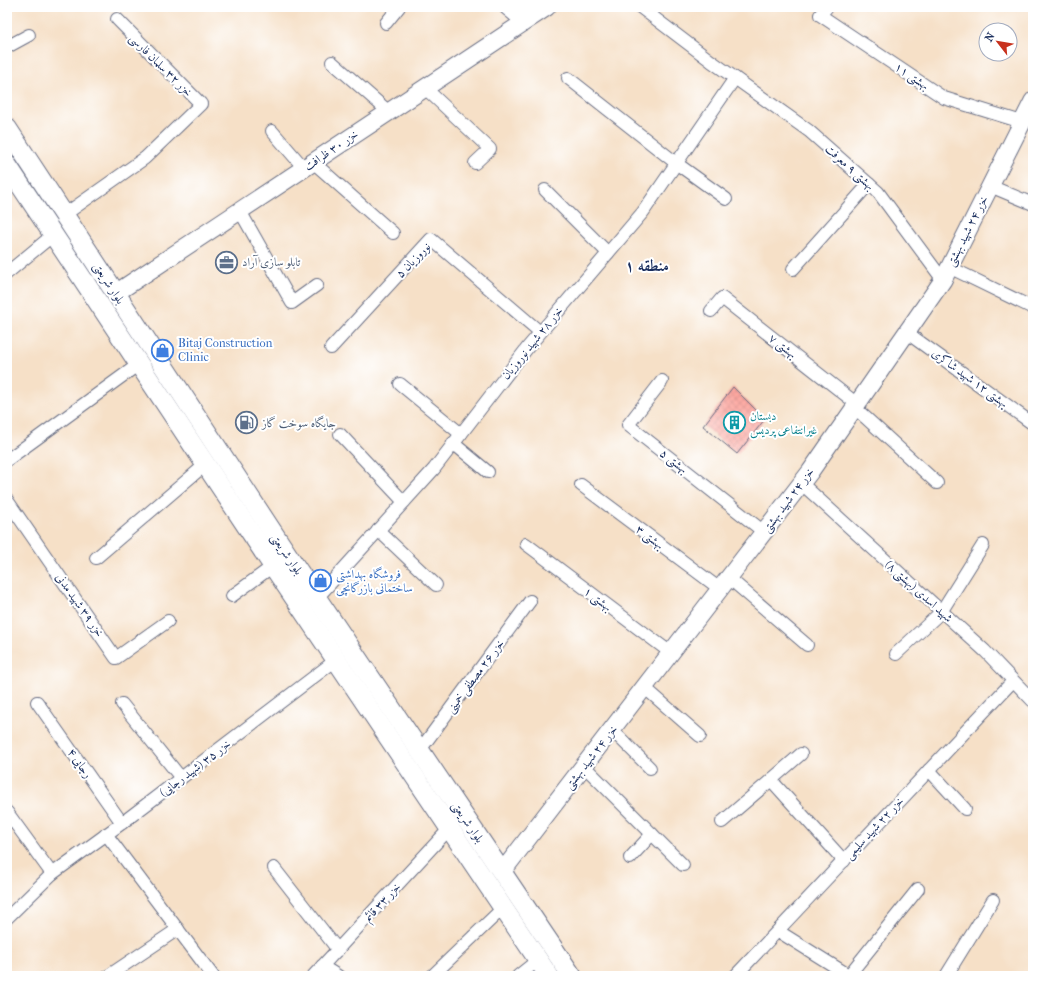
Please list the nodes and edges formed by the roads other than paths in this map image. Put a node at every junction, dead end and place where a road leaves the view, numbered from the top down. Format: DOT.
graph roads {
  1 [pos="399,7"];
  2 [pos="508,7"];
  3 [pos="547,7"];
  4 [pos="640,7"];
  5 [pos="827,7"];
  6 [pos="117,19"];
  7 [pos="525,21"];
  8 [pos="386,23"];
  9 [pos="29,34"];
  10 [pos="7,47"];
  11 [pos="332,62"];
  12 [pos="568,78"];
  13 [pos="735,78"];
  14 [pos="424,88"];
  15 [pos="1033,101"];
  16 [pos="389,112"];
  17 [pos="1022,122"];
  18 [pos="7,128"];
  19 [pos="272,131"];
  20 [pos="475,163"];
  21 [pos="676,163"];
  22 [pos="31,164"];
  23 [pos="308,165"];
  24 [pos="10,170"];
  25 [pos="869,184"];
  26 [pos="990,186"];
  27 [pos="545,190"];
  28 [pos="726,199"];
  29 [pos="1033,204"];
  30 [pos="240,211"];
  31 [pos="64,215"];
  32 [pos="393,234"];
  33 [pos="53,235"];
  34 [pos="608,253"];
  35 [pos="793,269"];
  36 [pos="7,273"];
  37 [pos="946,273"];
  38 [pos="317,285"];
  39 [pos="116,293"];
  40 [pos="1033,308"];
  41 [pos="711,311"];
  42 [pos="540,332"];
  43 [pos="906,332"];
  44 [pos="331,348"];
  45 [pos="139,364"];
  46 [pos="662,381"];
  47 [pos="400,384"];
  48 [pos="856,406"];
  49 [pos="1033,424"];
  50 [pos="340,434"];
  51 [pos="457,438"];
  52 [pos="7,460"];
  53 [pos="206,464"];
  54 [pos="488,472"];
  55 [pos="801,483"];
  56 [pos="937,483"];
  57 [pos="580,484"];
  58 [pos="7,500"];
  59 [pos="404,502"];
  60 [pos="378,530"];
  61 [pos="764,532"];
  62 [pos="526,544"];
  63 [pos="983,545"];
  64 [pos="96,558"];
  65 [pos="273,566"];
  66 [pos="724,583"];
  67 [pos="436,585"];
  68 [pos="232,596"];
  69 [pos="317,598"];
  70 [pos="530,602"];
  71 [pos="941,612"];
  72 [pos="168,621"];
  73 [pos="807,645"];
  74 [pos="670,653"];
  75 [pos="896,654"];
  76 [pos="336,660"];
  77 [pos="1013,681"];
  78 [pos="644,688"];
  79 [pos="1033,701"];
  80 [pos="37,702"];
  81 [pos="122,704"];
  82 [pos="612,730"];
  83 [pos="700,736"];
  84 [pos="420,750"];
  85 [pos="801,754"];
  86 [pos="584,766"];
  87 [pos="650,768"];
  88 [pos="929,770"];
  89 [pos="181,778"];
  90 [pos="771,780"];
  91 [pos="965,809"];
  92 [pos="7,812"];
  93 [pos="722,822"];
  94 [pos="122,823"];
  95 [pos="450,828"];
  96 [pos="106,834"];
  97 [pos="652,834"];
  98 [pos="630,858"];
  99 [pos="844,861"];
  100 [pos="683,865"];
  101 [pos="274,868"];
  102 [pos="502,872"];
  103 [pos="52,874"];
  104 [pos="918,888"];
  105 [pos="993,900"];
  106 [pos="503,908"];
  107 [pos="7,918"];
  108 [pos="178,929"];
  109 [pos="778,931"];
  110 [pos="338,950"];
  111 [pos="538,960"];
  112 [pos="322,966"];
  113 [pos="108,976"];
  114 [pos="213,976"];
  115 [pos="314,976"];
  116 [pos="338,976"];
  117 [pos="432,976"];
  118 [pos="518,976"];
  119 [pos="549,976"];
  120 [pos="572,976"];
  121 [pos="735,976"];
  122 [pos="849,976"];
  123 [pos="946,976"];
  1 -- 8 [label="street"];
  2 -- 7 [label="street"];
  3 -- 7 [label="street, خزر ۳۰ ظرافت"];
  4 -- 13 [label="street, بهشتی ۹ معرفت"];
  5 -- 17 [label="street, بهشتی ۱۱"];
  6 -- 31 [label="street, خزر ۳۲ سلمان فارسی"];
  7 -- 14 [label="street, خزر ۳۰ ظرافت"];
  9 -- 10 [label="street"];
  11 -- 16 [label="street"];
  12 -- 21 [label="street"];
  13 -- 21 [label="street, خزر ۲۸ شهید نوروزیان"];
  13 -- 25 [label="street, بهشتی ۹ معرفت"];
  14 -- 16 [label="street, خزر ۳۰ ظرافت"];
  14 -- 20 [label="street"];
  15 -- 17 [label="street, خزر ۲۴ شهید بهشتی"];
  16 -- 23 [label="street, خزر ۳۰ ظرافت"];
  17 -- 26 [label="street, خزر ۲۴ شهید بهشتی"];
  18 -- 22 [label="main road, بلوار شریعتی"];
  19 -- 23 [label="street"];
  21 -- 28 [label="street"];
  21 -- 34 [label="street, خزر ۲۸ شهید نوروزیان"];
  22 -- 24 [label="main road"];
  22 -- 31 [label="main road, بلوار شریعتی"];
  23 -- 30 [label="street, خزر ۳۰ ظرافت"];
  23 -- 32 [label="street"];
  24 -- 33 [label="main road, بلوار شریعتی"];
  25 -- 35 [label="street"];
  25 -- 37 [label="street, بهشتی ۹ معرفت"];
  26 -- 29 [label="street"];
  26 -- 37 [label="street, خزر ۲۴ شهید بهشتی"];
  27 -- 34 [label="street"];
  30 -- 38 [label="street"];
  30 -- 39 [label="street, خزر ۳۰ ظرافت"];
  31 -- 39 [label="main road, بلوار شریعتی"];
  33 -- 36 [label="street"];
  33 -- 45 [label="main road, بلوار شریعتی"];
  34 -- 42 [label="street, خزر ۲۸ شهید نوروزیان"];
  37 -- 40 [label="street"];
  37 -- 43 [label="street, خزر ۲۴ شهید بهشتی"];
  39 -- 69 [label="main road, بلوار شریعتی"];
  41 -- 48 [label="street, بهشتی ۷"];
  42 -- 44 [label="street, نوروزیان ۵"];
  42 -- 51 [label="street, خزر ۲۸ شهید نوروزیان"];
  43 -- 48 [label="street, خزر ۲۴ شهید بهشتی"];
  43 -- 49 [label="street, بهشتی ۱۲ شهید شاکری"];
  45 -- 52 [label="street"];
  45 -- 53 [label="main road, بلوار شریعتی"];
  46 -- 61 [label="street, بهشتی ۵"];
  47 -- 51 [label="street"];
  48 -- 55 [label="street, خزر ۲۴ شهید بهشتی"];
  48 -- 56 [label="street"];
  50 -- 59 [label="street"];
  51 -- 54 [label="street"];
  51 -- 59 [label="street, خزر ۲۸ شهید نوروزیان"];
  53 -- 64 [label="street"];
  53 -- 65 [label="main road, بلوار شریعتی"];
  55 -- 61 [label="street, خزر ۲۴ شهید بهشتی"];
  55 -- 71 [label="street, شهید اسدی (بهشتی ۸)"];
  57 -- 66 [label="street, بهشتی ۳"];
  58 -- 72 [label="street, خزر ۳۹ شهید مدنی"];
  59 -- 60 [label="street, خزر ۲۸ شهید نوروزیان"];
  60 -- 67 [label="street"];
  60 -- 69 [label="street, خزر ۲۸ شهید نوروزیان"];
  61 -- 66 [label="street, خزر ۲۴ شهید بهشتی"];
  62 -- 74 [label="street, بهشتی ۱"];
  63 -- 71 [label="street"];
  65 -- 68 [label="street"];
  65 -- 76 [label="main road, بلوار شریعتی"];
  66 -- 73 [label="street, بهشتی ۳"];
  66 -- 74 [label="street, خزر ۲۴ شهید بهشتی"];
  69 -- 84 [label="main road, بلوار شریعتی"];
  70 -- 84 [label="street, خزر ۲۶ مصطفی خمینی"];
  71 -- 75 [label="street"];
  71 -- 77 [label="street, شهید اسدی (بهشتی ۸)"];
  74 -- 78 [label="street, خزر ۲۴ شهید بهشتی"];
  76 -- 89 [label="street, خزر ۳۵ (شهید رجایی)"];
  76 -- 95 [label="main road, بلوار شریعتی"];
  77 -- 79 [label="street, شهید اسدی (بهشتی ۸)"];
  77 -- 88 [label="street, خزر ۲۲ شهید سلیمی"];
  78 -- 82 [label="street, خزر ۲۴ شهید بهشتی"];
  78 -- 83 [label="street"];
  80 -- 94 [label="street, رجایی ۴"];
  81 -- 89 [label="street"];
  82 -- 86 [label="street, خزر ۲۴ شهید بهشتی"];
  82 -- 87 [label="street"];
  84 -- 102 [label="main road, بلوار شریعتی"];
  85 -- 90 [label="street"];
  86 -- 97 [label="street"];
  86 -- 102 [label="street, خزر ۲۴ شهید بهشتی"];
  88 -- 91 [label="street"];
  88 -- 99 [label="street, خزر ۲۲ شهید سلیمی"];
  89 -- 94 [label="street, خزر ۳۵ (شهید رجایی)"];
  90 -- 93 [label="street"];
  90 -- 99 [label="street"];
  92 -- 103 [label="street"];
  94 -- 96 [label="street, خزر ۳۵ (شهید رجایی)"];
  95 -- 106 [label="main road, بلوار شریعتی"];
  95 -- 110 [label="street, خزر ۳۳ قائم"];
  96 -- 103 [label="street, خزر ۳۵ (شهید رجایی)"];
  96 -- 108 [label="street"];
  97 -- 98 [label="street"];
  97 -- 100 [label="street"];
  99 -- 109 [label="street, خزر ۲۲ شهید سلیمی"];
  101 -- 110 [label="street"];
  102 -- 120 [label="main road, بلوار شریعتی"];
  103 -- 107 [label="street, خزر ۳۵ (شهید رجایی)"];
  104 -- 122 [label="street"];
  105 -- 123 [label="street"];
  106 -- 111 [label="main road, بلوار شریعتی"];
  106 -- 117 [label="street"];
  108 -- 113 [label="street"];
  108 -- 114 [label="street"];
  109 -- 121 [label="street, خزر ۲۲ شهید سلیمی"];
  109 -- 122 [label="street"];
  110 -- 112 [label="street, خزر ۳۳ قائم"];
  111 -- 118 [label="street"];
  111 -- 119 [label="main road, بلوار شریعتی"];
  112 -- 115 [label="street, خزر ۳۳ قائم"];
  112 -- 116 [label="street"];
}
